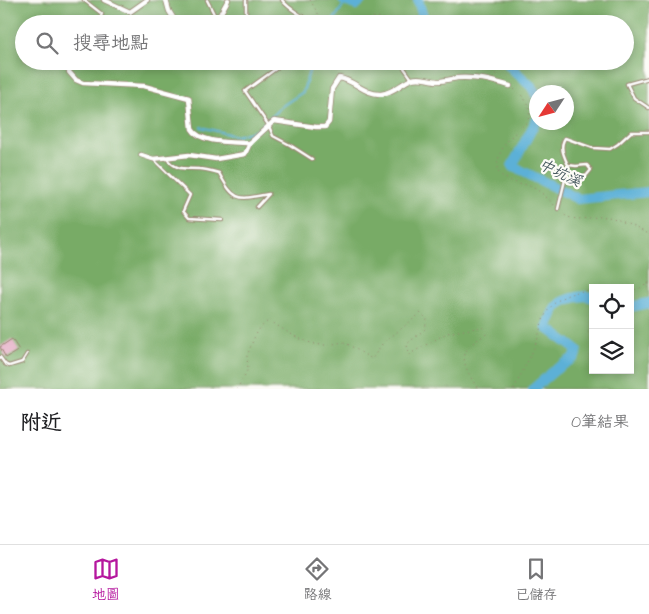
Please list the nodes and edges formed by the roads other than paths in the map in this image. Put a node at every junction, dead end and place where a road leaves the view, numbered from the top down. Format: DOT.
graph roads {
  1 [pos="84,0"];
  2 [pos="104,0"];
  3 [pos="147,0"];
  4 [pos="166,0"];
  5 [pos="207,0"];
  6 [pos="228,0"];
  7 [pos="246,0"];
  8 [pos="282,0"];
  9 [pos="102,15"];
  10 [pos="171,15"];
  11 [pos="212,15"];
  12 [pos="219,15"];
  13 [pos="246,15"];
  14 [pos="301,15"];
  15 [pos="274,70"];
  16 [pos="406,70"];
  17 [pos="69,72"];
  18 [pos="649,78"];
  19 [pos="412,79"];
  20 [pos="510,86"];
  21 [pos="649,108"];
  22 [pos="268,125"];
  23 [pos="649,132"];
  24 [pos="250,143"];
  25 [pos="141,155"];
  26 [pos="166,158"];
  27 [pos="153,159"];
  28 [pos="312,160"];
  29 [pos="257,207"];
  30 [pos="558,209"];
  31 [pos="222,220"];
  32 [pos="27,354"];
  33 [pos="0,357"];
  1 -- 9 [label="lane"];
  2 -- 3 [label="street"];
  4 -- 10 [label="street"];
  5 -- 11 [label="lane"];
  6 -- 12 [label="street"];
  7 -- 13 [label="lane"];
  8 -- 14 [label="lane"];
  15 -- 22 [label="lane"];
  16 -- 19 [label="lane"];
  17 -- 24 [label="street"];
  18 -- 21 [label="lane"];
  19 -- 20 [label="street"];
  19 -- 22 [label="street"];
  22 -- 24 [label="street"];
  22 -- 28 [label="lane"];
  23 -- 30 [label="lane"];
  24 -- 26 [label="street"];
  25 -- 27 [label="street"];
  26 -- 27 [label="street"];
  26 -- 29 [label="lane"];
  27 -- 31 [label="lane"];
  32 -- 33 [label="lane"];
}
